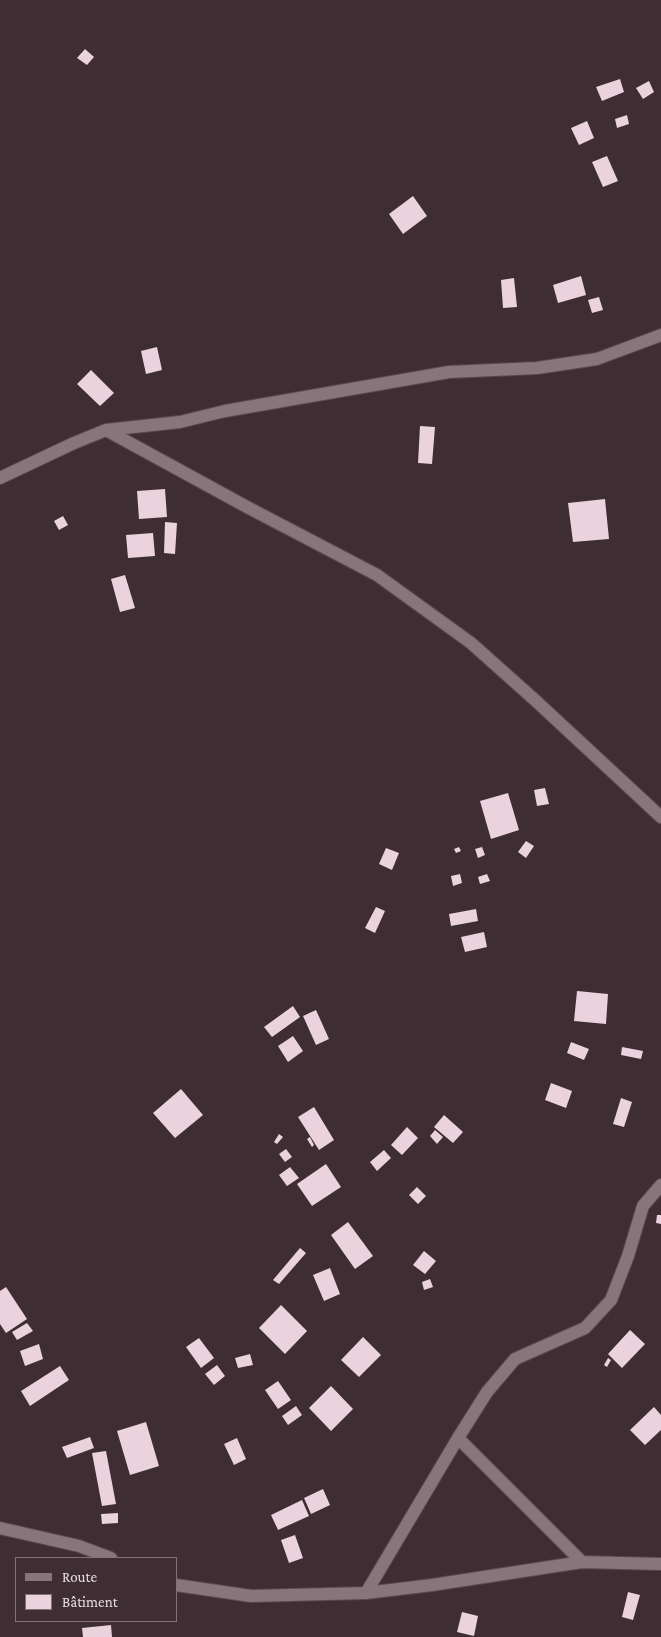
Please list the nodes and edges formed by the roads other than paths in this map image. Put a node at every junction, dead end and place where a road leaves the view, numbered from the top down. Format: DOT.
graph roads {
  1 [pos="661,335"];
  2 [pos="106,430"];
  3 [pos="0,478"];
  4 [pos="661,817"];
  5 [pos="661,1185"];
  6 [pos="458,1438"];
  7 [pos="0,1528"];
  8 [pos="108,1557"];
  9 [pos="582,1562"];
  10 [pos="661,1564"];
  11 [pos="178,1584"];
  12 [pos="366,1593"];
  1 -- 2 [label="street"];
  2 -- 3 [label="street"];
  2 -- 4 [label="street"];
  5 -- 6 [label="street"];
  6 -- 9 [label="street"];
  6 -- 12 [label="street"];
  7 -- 8 [label="street"];
  9 -- 10 [label="street"];
  9 -- 12 [label="street"];
  11 -- 12 [label="street"];
}
